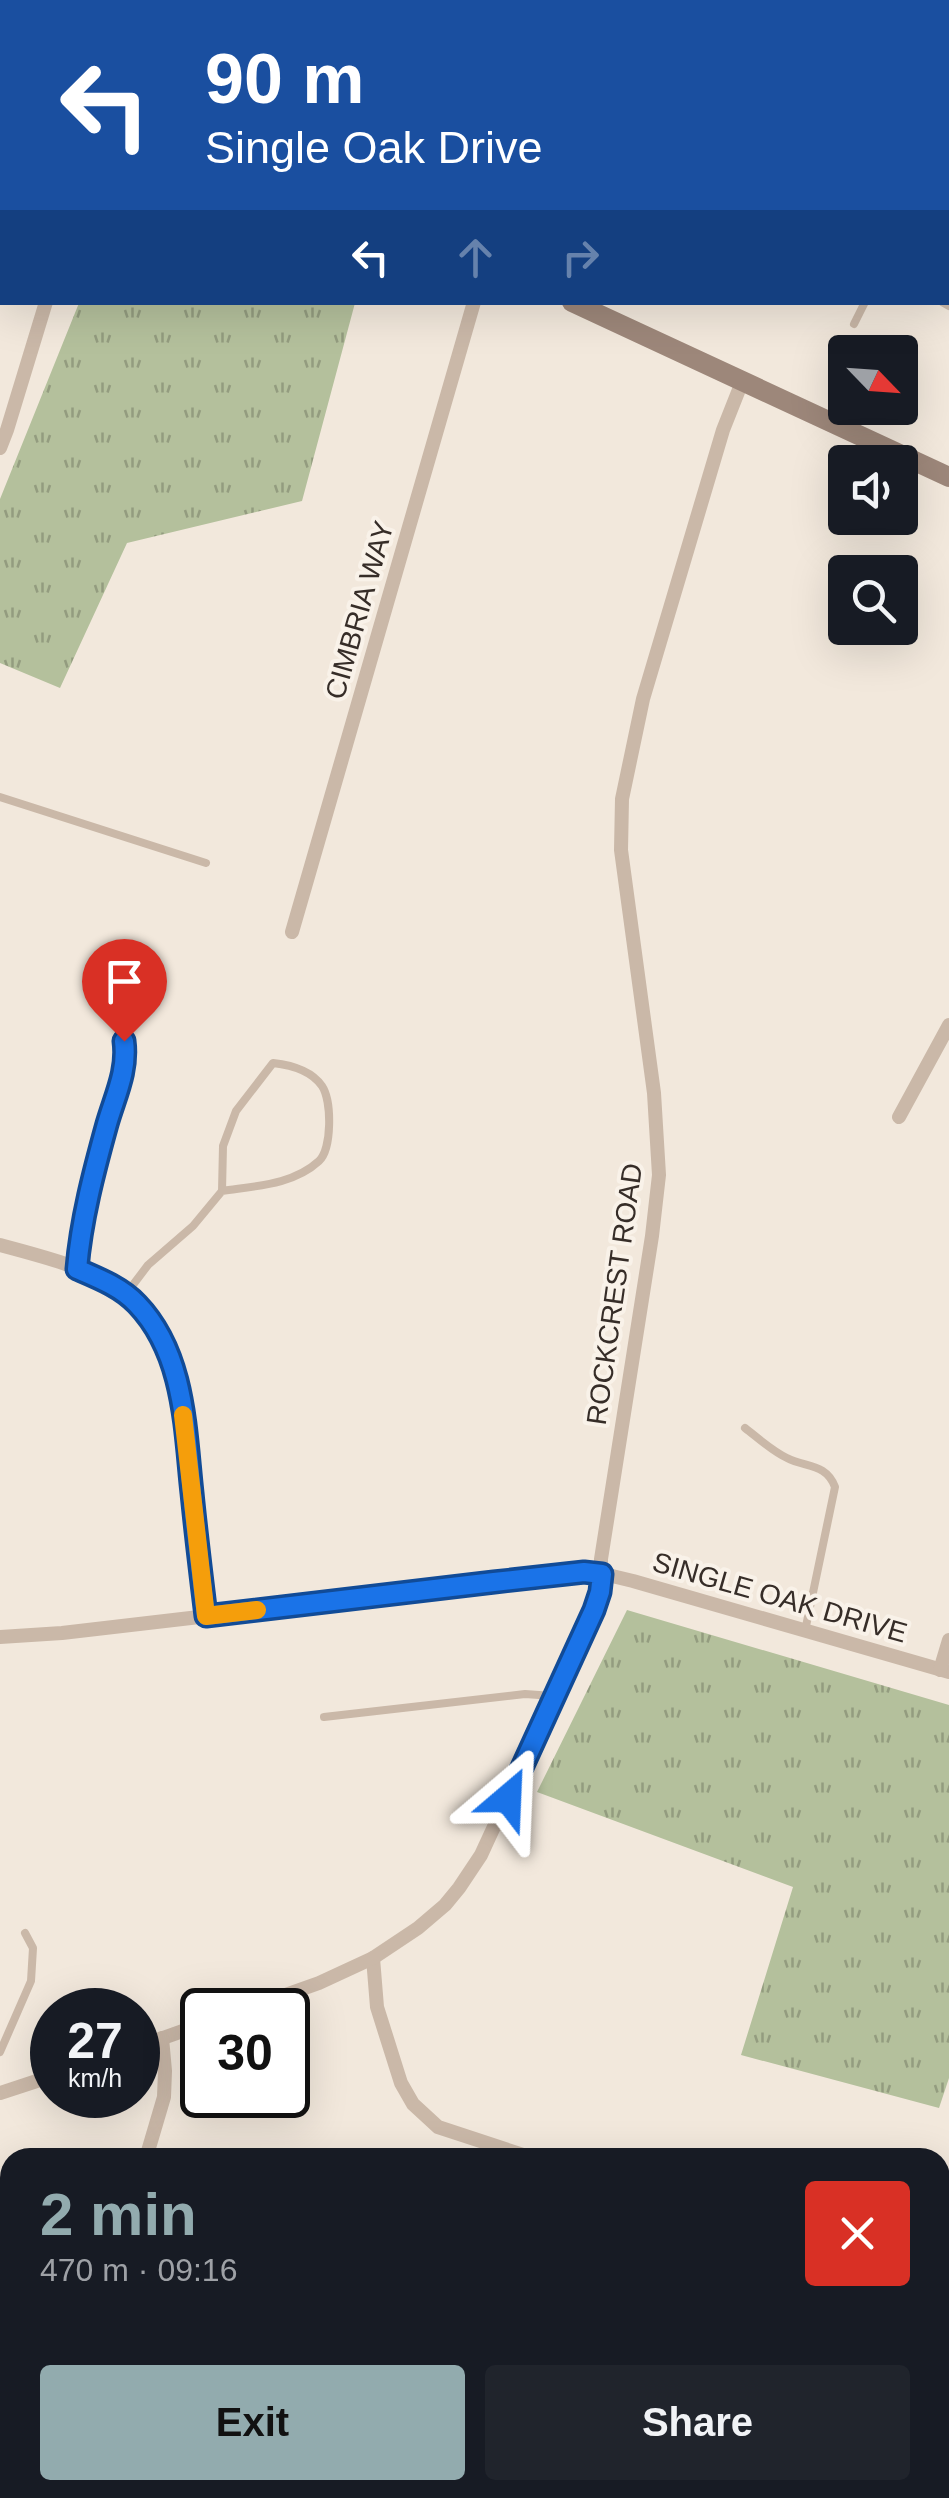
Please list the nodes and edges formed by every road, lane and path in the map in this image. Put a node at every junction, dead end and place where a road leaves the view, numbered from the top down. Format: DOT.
graph roads {
  1 [pos="45,305"];
  2 [pos="473,305"];
  3 [pos="578,305"];
  4 [pos="864,305"];
  5 [pos="854,324"];
  6 [pos="742,382"];
  7 [pos="4,429"];
  8 [pos="0,448"];
  9 [pos="949,477"];
  10 [pos="0,797"];
  11 [pos="206,863"];
  12 [pos="292,932"];
  13 [pos="949,1025"];
  14 [pos="124,1041"];
  15 [pos="899,1117"];
  16 [pos="222,1191"];
  17 [pos="0,1245"];
  18 [pos="77,1269"];
  19 [pos="126,1294"];
  20 [pos="744,1428"];
  21 [pos="602,1574"];
  22 [pos="206,1616"];
  23 [pos="805,1631"];
  24 [pos="0,1638"];
  25 [pos="949,1640"];
  26 [pos="944,1671"];
  27 [pos="556,1696"];
  28 [pos="324,1717"];
  29 [pos="25,1933"];
  30 [pos="373,1958"];
  31 [pos="305,1988"];
  32 [pos="180,2032"];
  33 [pos="162,2038"];
  34 [pos="0,2052"];
  35 [pos="30,2083"];
  36 [pos="0,2093"];
  37 [pos="149,2148"];
  38 [pos="502,2148"];
  1 -- 7 [label="street"];
  2 -- 12 [label="street, CIMBRIA WAY"];
  3 -- 6 [label="main road"];
  4 -- 5 [label="lane"];
  6 -- 9 [label="main road"];
  6 -- 21 [label="street, ROCKCREST ROAD"];
  7 -- 8 [label="street"];
  10 -- 11 [label="lane"];
  13 -- 15 [label="street"];
  14 -- 18 [label="lane"];
  16 -- 16 [label="lane"];
  16 -- 19 [label="lane"];
  17 -- 18 [label="street"];
  18 -- 19 [label="street"];
  19 -- 22 [label="street"];
  20 -- 23 [label="lane"];
  21 -- 22 [label="street, SINGLE OAK DRIVE"];
  21 -- 23 [label="street, SINGLE OAK DRIVE"];
  21 -- 27 [label="street, ROCKCREST ROAD"];
  22 -- 24 [label="street, SINGLE OAK DRIVE"];
  23 -- 26 [label="street, SINGLE OAK DRIVE"];
  25 -- 26 [label="street"];
  27 -- 28 [label="lane"];
  27 -- 30 [label="street, ROCKCREST ROAD"];
  29 -- 34 [label="lane"];
  30 -- 31 [label="street, ROCKCREST ROAD"];
  30 -- 38 [label="street"];
  32 -- 33 [label="street"];
  33 -- 37 [label="street"];
  35 -- 36 [label="street"];
}
